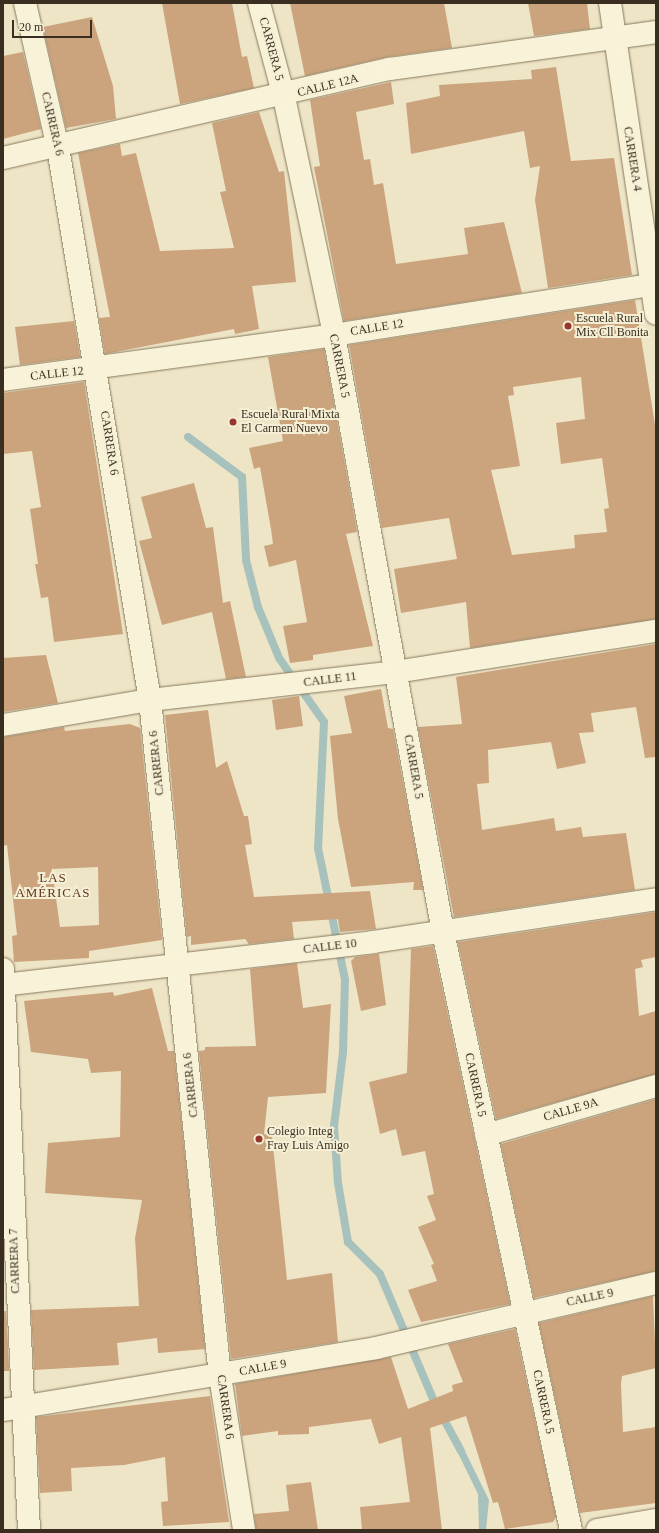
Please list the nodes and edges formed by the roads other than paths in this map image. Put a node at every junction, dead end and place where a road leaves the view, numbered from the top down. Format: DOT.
graph roads {
  1 [pos="25,3"];
  2 [pos="259,3"];
  3 [pos="610,3"];
  4 [pos="656,32"];
  5 [pos="614,37"];
  6 [pos="284,97"];
  7 [pos="58,148"];
  8 [pos="3,158"];
  9 [pos="654,284"];
  10 [pos="656,314"];
  11 [pos="334,335"];
  12 [pos="98,370"];
  13 [pos="3,380"];
  14 [pos="656,631"];
  15 [pos="396,672"];
  16 [pos="150,700"];
  17 [pos="3,726"];
  18 [pos="656,899"];
  19 [pos="444,932"];
  20 [pos="179,965"];
  21 [pos="4,979"];
  22 [pos="656,1086"];
  23 [pos="486,1135"];
  24 [pos="656,1283"];
  25 [pos="523,1312"];
  26 [pos="220,1376"];
  27 [pos="12,1409"];
  28 [pos="656,1520"];
  29 [pos="29,1530"];
  30 [pos="244,1530"];
  31 [pos="571,1530"];
  32 [pos="597,1530"];
  1 -- 7 [label="street, CARRERA 6"];
  2 -- 6 [label="street, CARRERA 5"];
  3 -- 5 [label="street, CARRERA 4"];
  4 -- 5 [label="street, CALLE 12A"];
  5 -- 6 [label="street, CALLE 12A"];
  5 -- 9 [label="street, CARRERA 4"];
  6 -- 7 [label="street, CALLE 12A"];
  6 -- 11 [label="street, CARRERA 5"];
  7 -- 8 [label="street, CALLE 12A"];
  7 -- 12 [label="street, CARRERA 6"];
  9 -- 10 [label="street, CARRERA 4"];
  9 -- 11 [label="street, CALLE 12"];
  11 -- 12 [label="street, CALLE 12"];
  11 -- 15 [label="street, CARRERA 5"];
  12 -- 13 [label="street, CALLE 12"];
  12 -- 16 [label="street, CARRERA 6"];
  14 -- 15 [label="street, CALLE 11"];
  15 -- 16 [label="street, CALLE 11"];
  15 -- 19 [label="street, CARRERA 5"];
  16 -- 17 [label="street, CALLE 11"];
  16 -- 20 [label="street, CARRERA 6"];
  18 -- 19 [label="street, CALLE 10"];
  19 -- 20 [label="street, CALLE 10"];
  19 -- 23 [label="street, CARRERA 5"];
  20 -- 21 [label="street, CALLE 10"];
  20 -- 26 [label="street, CARRERA 6"];
  21 -- 27 [label="street, CARRERA 7"];
  22 -- 23 [label="street, CALLE 9A"];
  23 -- 25 [label="street, CARRERA 5"];
  24 -- 25 [label="street, CALLE 9"];
  25 -- 26 [label="street, CALLE 9"];
  25 -- 31 [label="street, CARRERA 5"];
  26 -- 27 [label="street, CALLE 9"];
  26 -- 30 [label="street, CARRERA 6"];
  27 -- 29 [label="street, CARRERA 7"];
  28 -- 32 [label="street"];
}
